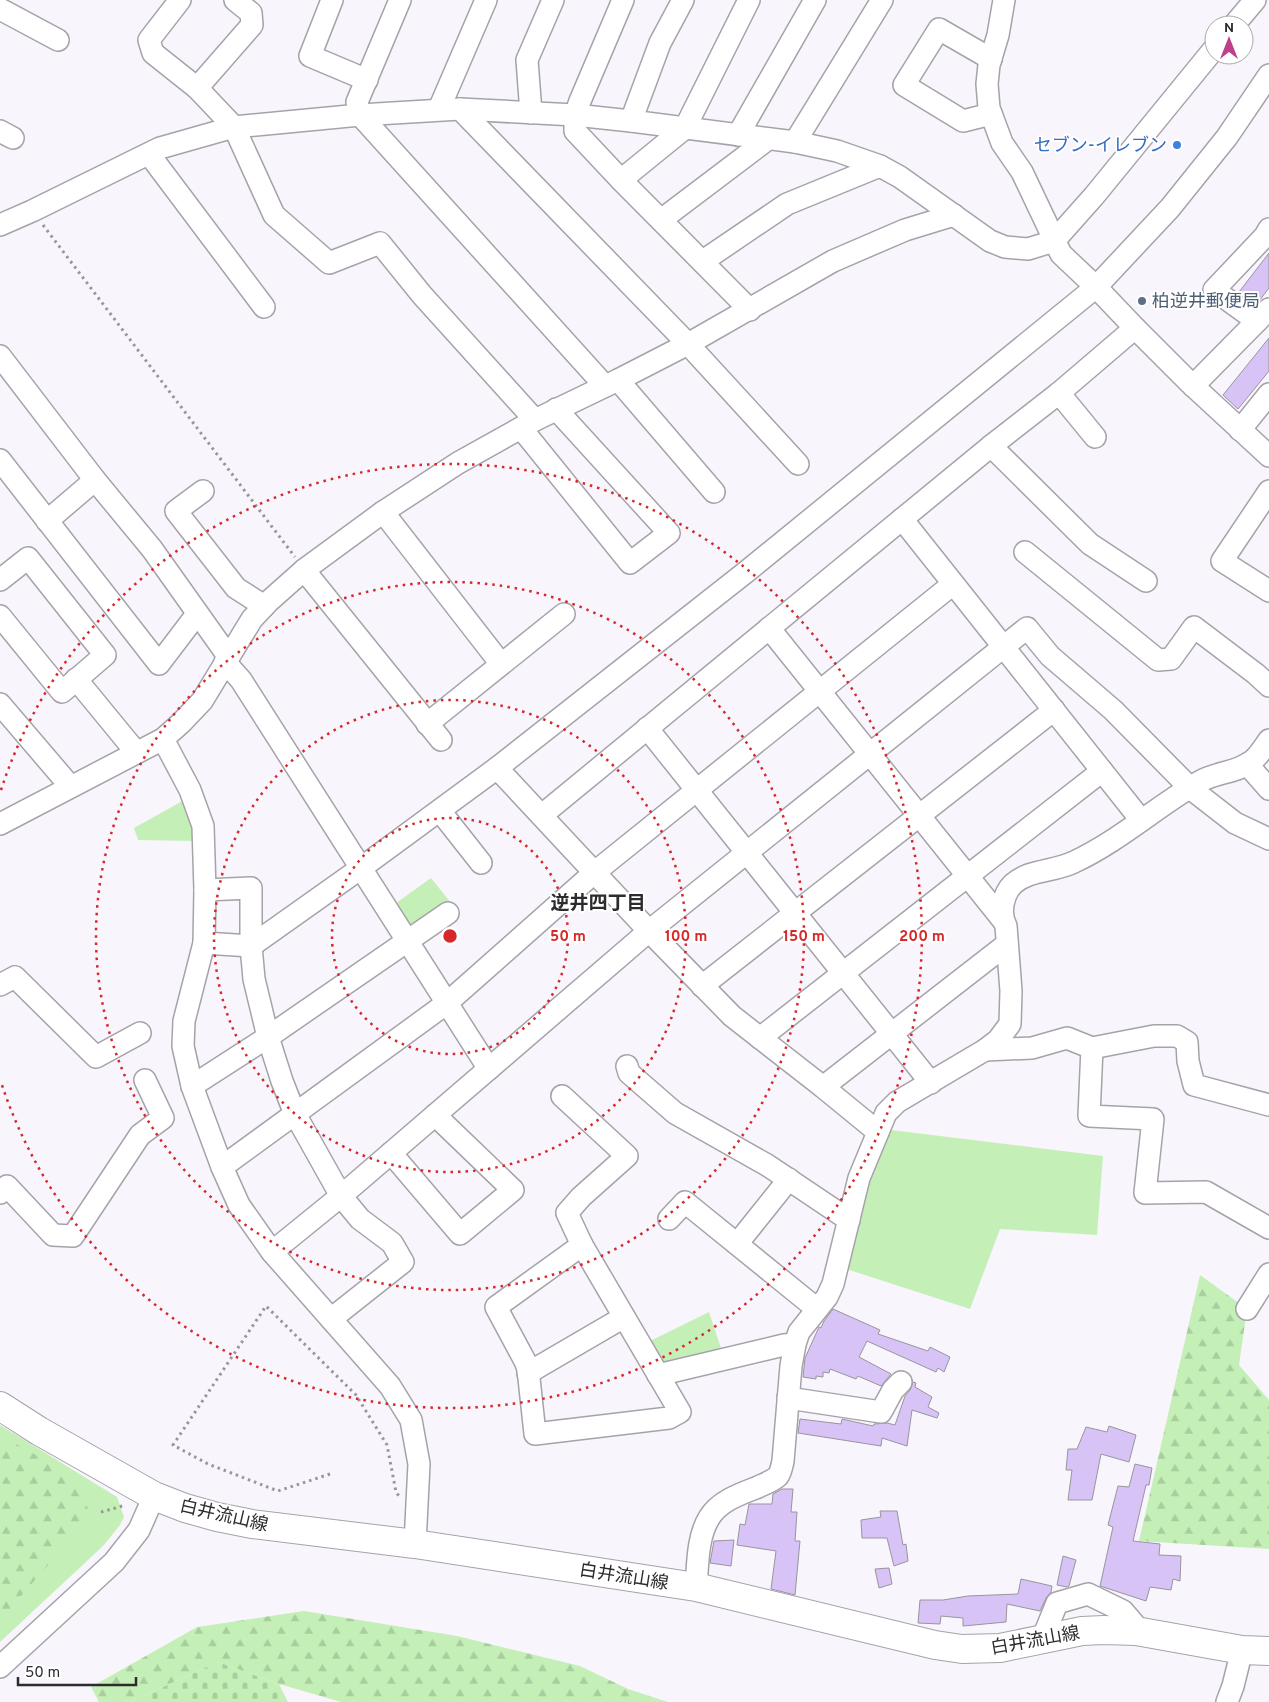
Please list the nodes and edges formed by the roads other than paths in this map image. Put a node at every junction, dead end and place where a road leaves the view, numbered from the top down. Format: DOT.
graph roads {
  1 [pos="180,0"];
  2 [pos="235,0"];
  3 [pos="332,0"];
  4 [pos="400,0"];
  5 [pos="486,0"];
  6 [pos="553,0"];
  7 [pos="623,0"];
  8 [pos="683,0"];
  9 [pos="749,0"];
  10 [pos="815,0"];
  11 [pos="882,0"];
  12 [pos="1004,0"];
  13 [pos="1255,0"];
  14 [pos="0,9"];
  15 [pos="1236,14"];
  16 [pos="58,40"];
  17 [pos="991,60"];
  18 [pos="1204,61"];
  19 [pos="1269,75"];
  20 [pos="367,80"];
  21 [pos="198,88"];
  22 [pos="449,109"];
  23 [pos="531,113"];
  24 [pos="991,114"];
  25 [pos="360,115"];
  26 [pos="575,115"];
  27 [pos="631,121"];
  28 [pos="234,128"];
  29 [pos="685,128"];
  30 [pos="738,135"];
  31 [pos="768,139"];
  32 [pos="795,142"];
  33 [pos="149,154"];
  34 [pos="880,166"];
  35 [pos="621,180"];
  36 [pos="954,215"];
  37 [pos="661,220"];
  38 [pos="0,225"];
  39 [pos="1269,229"];
  40 [pos="1054,241"];
  41 [pos="703,261"];
  42 [pos="1096,287"];
  43 [pos="264,307"];
  44 [pos="750,310"];
  45 [pos="1263,315"];
  46 [pos="1134,328"];
  47 [pos="688,344"];
  48 [pos="0,356"];
  49 [pos="612,383"];
  50 [pos="1193,386"];
  51 [pos="1059,393"];
  52 [pos="1269,394"];
  53 [pos="556,410"];
  54 [pos="528,424"];
  55 [pos="1240,430"];
  56 [pos="1095,438"];
  57 [pos="990,446"];
  58 [pos="1269,456"];
  59 [pos="0,460"];
  60 [pos="798,464"];
  61 [pos="95,480"];
  62 [pos="203,491"];
  63 [pos="1269,491"];
  64 [pos="714,492"];
  65 [pos="383,512"];
  66 [pos="902,519"];
  67 [pos="47,522"];
  68 [pos="1026,552"];
  69 [pos="304,570"];
  70 [pos="0,580"];
  71 [pos="1146,581"];
  72 [pos="953,584"];
  73 [pos="1269,591"];
  74 [pos="264,606"];
  75 [pos="197,614"];
  76 [pos="564,614"];
  77 [pos="0,616"];
  78 [pos="769,628"];
  79 [pos="1004,648"];
  80 [pos="227,659"];
  81 [pos="501,664"];
  82 [pos="76,680"];
  83 [pos="1269,686"];
  84 [pos="820,691"];
  85 [pos="0,704"];
  86 [pos="1054,710"];
  87 [pos="427,724"];
  88 [pos="647,728"];
  89 [pos="162,739"];
  90 [pos="441,740"];
  91 [pos="1269,740"];
  92 [pos="136,752"];
  93 [pos="870,754"];
  94 [pos="1248,764"];
  95 [pos="497,768"];
  96 [pos="1102,770"];
  97 [pos="70,786"];
  98 [pos="1190,788"];
  99 [pos="696,790"];
  100 [pos="1269,790"];
  101 [pos="440,810"];
  102 [pos="542,815"];
  103 [pos="919,816"];
  104 [pos="1141,820"];
  105 [pos="0,824"];
  106 [pos="1269,839"];
  107 [pos="747,853"];
  108 [pos="481,863"];
  109 [pos="361,868"];
  110 [pos="595,872"];
  111 [pos="968,876"];
  112 [pos="205,890"];
  113 [pos="448,913"];
  114 [pos="795,913"];
  115 [pos="1002,919"];
  116 [pos="649,931"];
  117 [pos="204,943"];
  118 [pos="407,943"];
  119 [pos="1007,944"];
  120 [pos="250,946"];
  121 [pos="843,973"];
  122 [pos="0,985"];
  123 [pos="702,986"];
  124 [pos="447,1002"];
  125 [pos="140,1033"];
  126 [pos="891,1033"];
  127 [pos="268,1037"];
  128 [pos="760,1038"];
  129 [pos="1092,1048"];
  130 [pos="985,1050"];
  131 [pos="627,1066"];
  132 [pos="489,1069"];
  133 [pos="145,1080"];
  134 [pos="931,1083"];
  135 [pos="192,1086"];
  136 [pos="823,1086"];
  137 [pos="562,1096"];
  138 [pos="1269,1105"];
  139 [pos="295,1114"];
  140 [pos="436,1115"];
  141 [pos="878,1132"];
  142 [pos="391,1153"];
  143 [pos="222,1167"];
  144 [pos="789,1179"];
  145 [pos="0,1192"];
  146 [pos="341,1196"];
  147 [pos="669,1219"];
  148 [pos="849,1220"];
  149 [pos="1269,1228"];
  150 [pos="582,1244"];
  151 [pos="737,1244"];
  152 [pos="272,1252"];
  153 [pos="1269,1274"];
  154 [pos="817,1309"];
  155 [pos="1247,1309"];
  156 [pos="624,1317"];
  157 [pos="331,1319"];
  158 [pos="795,1344"];
  159 [pos="528,1373"];
  160 [pos="658,1375"];
  161 [pos="901,1382"];
  162 [pos="788,1398"];
  163 [pos="0,1406"];
  164 [pos="154,1496"];
  165 [pos="416,1533"];
  166 [pos="696,1587"];
  167 [pos="1141,1632"];
  168 [pos="1042,1640"];
  169 [pos="1242,1650"];
  170 [pos="1269,1650"];
  171 [pos="0,1668"];
  172 [pos="1226,1702"];
  1 -- 21 [label="street"];
  2 -- 21 [label="street"];
  3 -- 20 [label="street"];
  4 -- 20 [label="street"];
  5 -- 22 [label="street"];
  6 -- 23 [label="street"];
  7 -- 26 [label="street"];
  8 -- 27 [label="street"];
  9 -- 29 [label="street"];
  10 -- 30 [label="street"];
  11 -- 32 [label="street"];
  12 -- 17 [label="street"];
  13 -- 15 [label="street"];
  14 -- 16 [label="street"];
  17 -- 24 [label="street"];
  17 -- 24 [label="street"];
  18 -- 40 [label="street"];
  19 -- 42 [label="street"];
  20 -- 25 [label="street"];
  21 -- 28 [label="street"];
  22 -- 23 [label="street"];
  22 -- 25 [label="street"];
  22 -- 47 [label="street"];
  23 -- 26 [label="street"];
  24 -- 40 [label="street"];
  25 -- 28 [label="street"];
  25 -- 49 [label="street"];
  26 -- 27 [label="street"];
  26 -- 35 [label="street"];
  27 -- 29 [label="street"];
  28 -- 33 [label="street"];
  28 -- 54 [label="street"];
  29 -- 30 [label="street"];
  29 -- 35 [label="street"];
  30 -- 31 [label="street"];
  31 -- 32 [label="street"];
  31 -- 37 [label="street"];
  32 -- 34 [label="street"];
  33 -- 38 [label="street"];
  33 -- 43 [label="street"];
  34 -- 36 [label="street"];
  34 -- 41 [label="street"];
  35 -- 37 [label="street"];
  36 -- 40 [label="street"];
  36 -- 44 [label="street"];
  37 -- 41 [label="street"];
  39 -- 45 [label="street"];
  40 -- 42 [label="street"];
  41 -- 44 [label="street"];
  42 -- 46 [label="street"];
  42 -- 95 [label="street"];
  44 -- 47 [label="street"];
  45 -- 50 [label="street"];
  46 -- 50 [label="street"];
  46 -- 51 [label="street"];
  47 -- 49 [label="street"];
  47 -- 60 [label="street"];
  48 -- 61 [label="street"];
  49 -- 53 [label="street"];
  49 -- 64 [label="street"];
  50 -- 55 [label="street"];
  51 -- 56 [label="street"];
  51 -- 57 [label="street"];
  52 -- 55 [label="street"];
  53 -- 54 [label="street"];
  53 -- 54 [label="street"];
  54 -- 65 [label="street"];
  55 -- 58 [label="street"];
  57 -- 66 [label="street"];
  57 -- 71 [label="street"];
  59 -- 67 [label="street"];
  61 -- 67 [label="street"];
  61 -- 75 [label="street"];
  62 -- 74 [label="street"];
  63 -- 73 [label="street"];
  65 -- 69 [label="street"];
  65 -- 81 [label="street"];
  66 -- 72 [label="street"];
  66 -- 78 [label="street"];
  67 -- 75 [label="street"];
  68 -- 83 [label="street"];
  69 -- 74 [label="street"];
  69 -- 87 [label="street"];
  70 -- 82 [label="street"];
  72 -- 79 [label="street"];
  72 -- 84 [label="street"];
  74 -- 80 [label="street"];
  75 -- 80 [label="street"];
  76 -- 81 [label="street"];
  77 -- 82 [label="street"];
  78 -- 84 [label="street"];
  78 -- 88 [label="street"];
  79 -- 86 [label="street"];
  79 -- 93 [label="street"];
  79 -- 98 [label="street"];
  80 -- 89 [label="street"];
  80 -- 109 [label="street"];
  81 -- 87 [label="street"];
  82 -- 92 [label="street"];
  84 -- 93 [label="street"];
  84 -- 99 [label="street"];
  85 -- 97 [label="street"];
  86 -- 96 [label="street"];
  86 -- 103 [label="street"];
  87 -- 90 [label="street"];
  88 -- 99 [label="street"];
  88 -- 102 [label="street"];
  89 -- 92 [label="street"];
  89 -- 112 [label="street"];
  91 -- 94 [label="street"];
  92 -- 97 [label="street"];
  93 -- 103 [label="street"];
  93 -- 107 [label="street"];
  94 -- 98 [label="street"];
  94 -- 100 [label="street"];
  95 -- 101 [label="street"];
  95 -- 102 [label="street"];
  96 -- 104 [label="street"];
  96 -- 111 [label="street"];
  97 -- 105 [label="street"];
  98 -- 104 [label="street"];
  98 -- 106 [label="street"];
  99 -- 107 [label="street"];
  99 -- 110 [label="street"];
  101 -- 108 [label="street"];
  101 -- 109 [label="street"];
  102 -- 110 [label="street"];
  103 -- 111 [label="street"];
  103 -- 114 [label="street"];
  104 -- 115 [label="street"];
  107 -- 114 [label="street"];
  107 -- 116 [label="street"];
  109 -- 118 [label="street"];
  109 -- 120 [label="street"];
  110 -- 116 [label="street"];
  110 -- 124 [label="street"];
  111 -- 115 [label="street"];
  111 -- 121 [label="street"];
  112 -- 117 [label="street"];
  112 -- 120 [label="street"];
  113 -- 118 [label="street"];
  114 -- 121 [label="street"];
  114 -- 123 [label="street"];
  115 -- 119 [label="street"];
  116 -- 123 [label="street"];
  116 -- 132 [label="street"];
  117 -- 120 [label="street"];
  117 -- 135 [label="street"];
  118 -- 124 [label="street"];
  118 -- 127 [label="street"];
  119 -- 126 [label="street"];
  119 -- 130 [label="street"];
  120 -- 127 [label="street"];
  121 -- 126 [label="street"];
  121 -- 128 [label="street"];
  122 -- 125 [label="street"];
  123 -- 128 [label="street"];
  124 -- 132 [label="street"];
  124 -- 139 [label="street"];
  126 -- 134 [label="street"];
  126 -- 136 [label="street"];
  127 -- 135 [label="street"];
  127 -- 139 [label="street"];
  128 -- 136 [label="street"];
  129 -- 130 [label="street"];
  129 -- 138 [label="street"];
  129 -- 149 [label="street"];
  130 -- 134 [label="street"];
  131 -- 144 [label="street"];
  132 -- 140 [label="street"];
  133 -- 145 [label="street"];
  134 -- 141 [label="street"];
  135 -- 143 [label="street"];
  136 -- 141 [label="street"];
  137 -- 150 [label="street"];
  139 -- 143 [label="street"];
  139 -- 146 [label="street"];
  140 -- 142 [label="street"];
  140 -- 142 [label="street"];
  141 -- 148 [label="street"];
  142 -- 146 [label="street"];
  143 -- 152 [label="street"];
  144 -- 148 [label="street"];
  144 -- 151 [label="street"];
  146 -- 152 [label="street"];
  146 -- 157 [label="street"];
  147 -- 151 [label="street"];
  148 -- 154 [label="street"];
  150 -- 156 [label="street"];
  150 -- 159 [label="street"];
  151 -- 154 [label="street"];
  152 -- 157 [label="street"];
  153 -- 155 [label="street"];
  154 -- 158 [label="street"];
  156 -- 159 [label="street"];
  156 -- 160 [label="street"];
  157 -- 165 [label="street"];
  158 -- 160 [label="street"];
  158 -- 162 [label="street"];
  159 -- 160 [label="street"];
  161 -- 162 [label="street"];
  162 -- 166 [label="street"];
  163 -- 164 [label="main road, 白井流山線"];
  164 -- 165 [label="main road, 白井流山線"];
  164 -- 171 [label="street"];
  165 -- 166 [label="main road, 白井流山線"];
  166 -- 168 [label="main road, 白井流山線"];
  167 -- 168 [label="main road, 白井流山線"];
  167 -- 168 [label="street"];
  167 -- 169 [label="main road, 白井流山線"];
  169 -- 170 [label="main road, 白井流山線"];
  169 -- 172 [label="street"];
}
